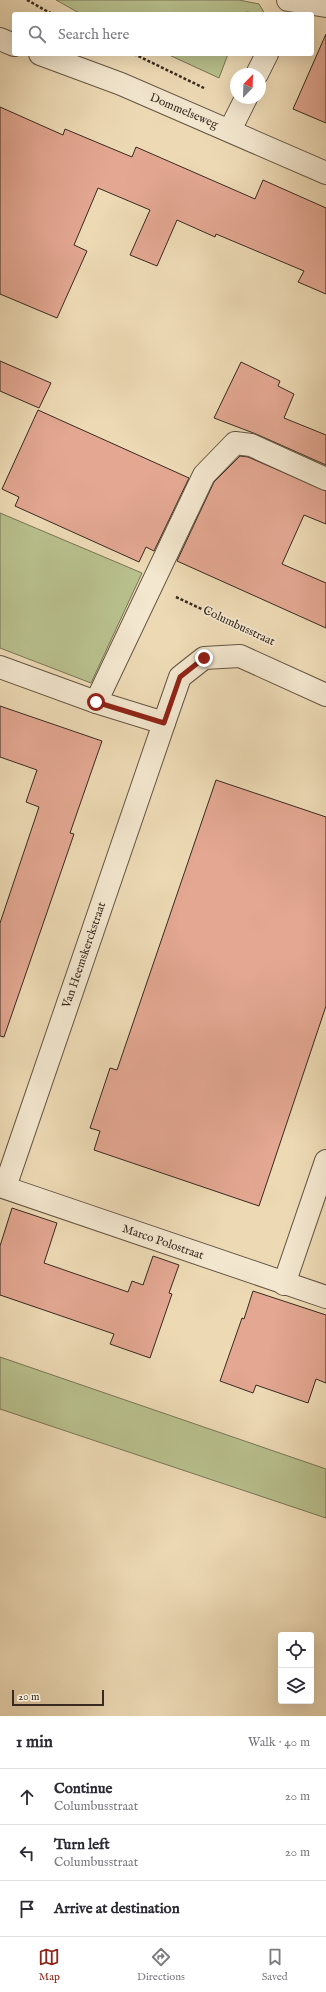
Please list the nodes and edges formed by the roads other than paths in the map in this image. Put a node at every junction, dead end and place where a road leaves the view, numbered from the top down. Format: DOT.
graph roads {
  1 [pos="289,5"];
  2 [pos="326,6"];
  3 [pos="0,39"];
  4 [pos="12,44"];
  5 [pos="45,56"];
  6 [pos="266,56"];
  7 [pos="260,68"];
  8 [pos="243,104"];
  9 [pos="230,130"];
  10 [pos="326,173"];
  11 [pos="326,479"];
  12 [pos="0,667"];
  13 [pos="326,695"];
  14 [pos="96,702"];
  15 [pos="164,723"];
  16 [pos="326,1161"];
  17 [pos="2,1186"];
  18 [pos="284,1284"];
  19 [pos="326,1297"];
  1 -- 2 [label="street"];
  3 -- 4 [label="street"];
  5 -- 9 [label="street, Dommelseweg"];
  6 -- 7 [label="street"];
  8 -- 9 [label="street"];
  9 -- 10 [label="street, Dommelseweg"];
  11 -- 14 [label="street"];
  12 -- 14 [label="street"];
  13 -- 15 [label="street"];
  14 -- 15 [label="street"];
  15 -- 17 [label="street, Van Heemskerckstraat"];
  16 -- 18 [label="street"];
  17 -- 18 [label="street, Marco Polostraat"];
  18 -- 19 [label="street, Marco Polostraat"];
}
